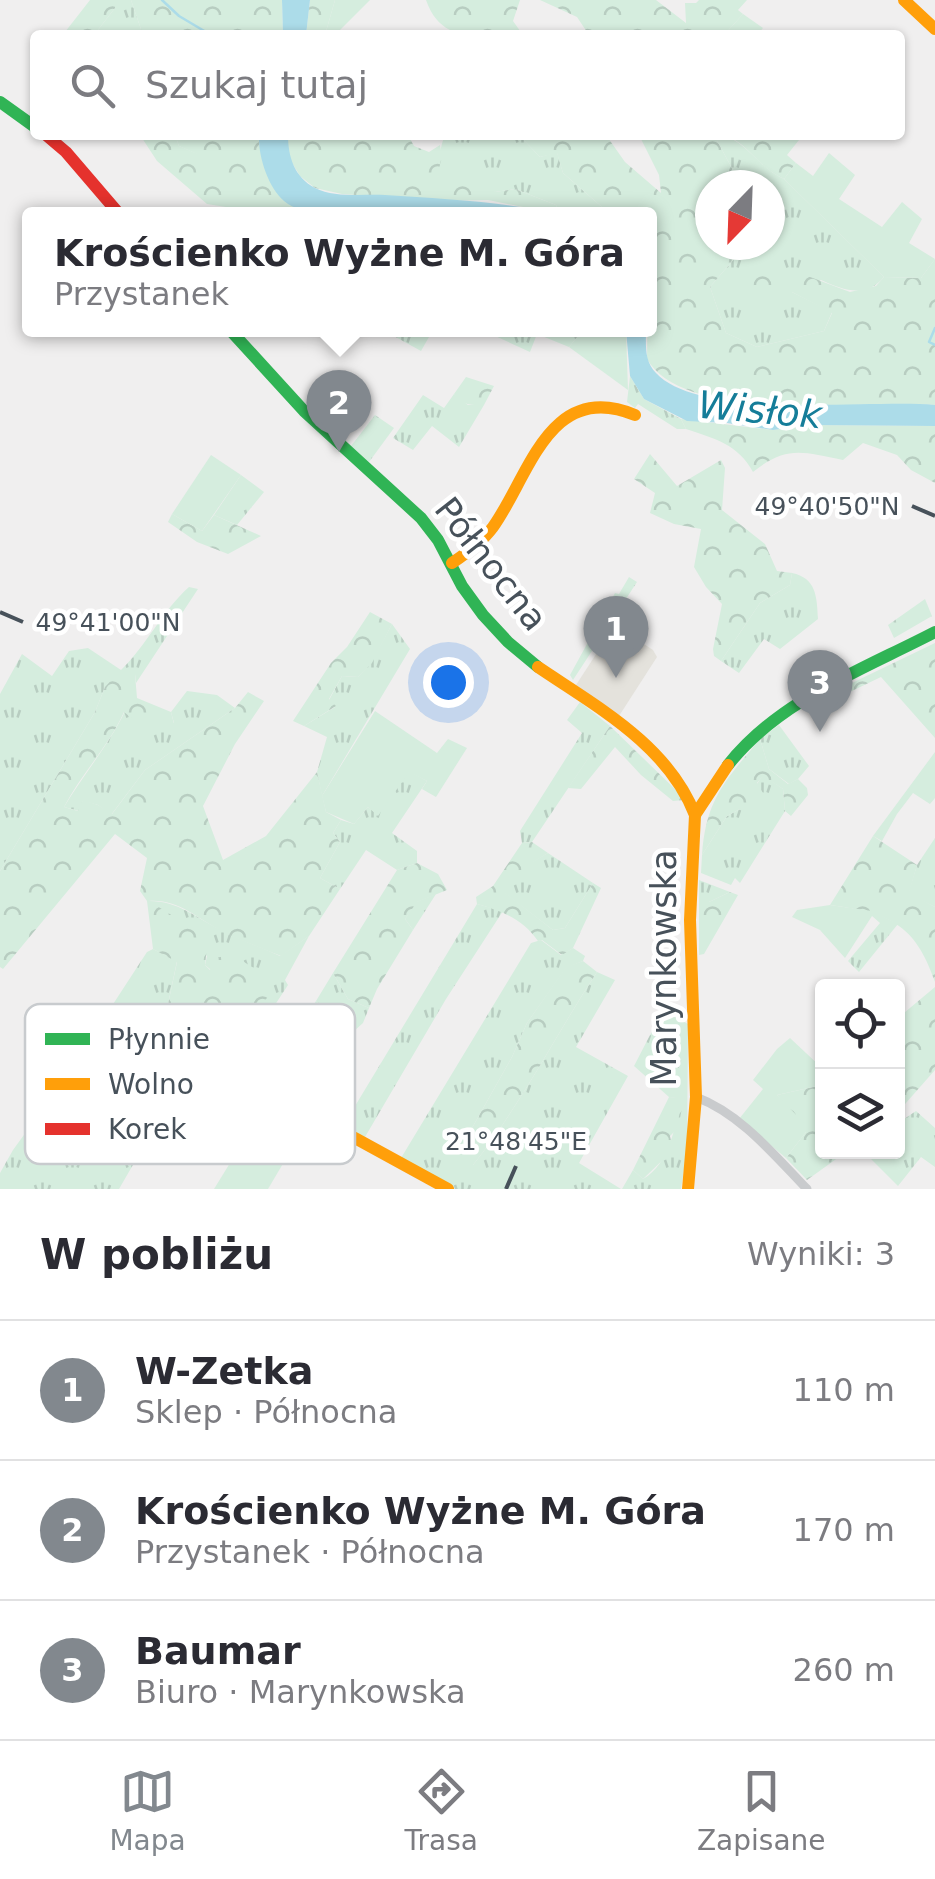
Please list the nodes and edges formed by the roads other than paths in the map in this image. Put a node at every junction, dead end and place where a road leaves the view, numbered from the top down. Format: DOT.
graph roads {
  1 [pos="904,0"];
  2 [pos="935,29"];
  3 [pos="0,102"];
  4 [pos="30,123"];
  5 [pos="52,140"];
  6 [pos="114,207"];
  7 [pos="236,337"];
  8 [pos="635,415"];
  9 [pos="452,562"];
  10 [pos="935,632"];
  11 [pos="676,777"];
  12 [pos="716,780"];
  13 [pos="695,815"];
  14 [pos="696,1096"];
  15 [pos="355,1138"];
  16 [pos="448,1189"];
  17 [pos="688,1189"];
  18 [pos="807,1189"];
  1 -- 2 [label="street"];
  3 -- 4 [label="street"];
  5 -- 6 [label="street"];
  7 -- 9 [label="street, Północna"];
  8 -- 9 [label="street"];
  9 -- 11 [label="street, Północna"];
  10 -- 12 [label="street, Marynkowska"];
  11 -- 12 [label="street"];
  11 -- 13 [label="street, Północna"];
  12 -- 13 [label="street, Marynkowska"];
  13 -- 14 [label="street, Marynkowska"];
  14 -- 17 [label="street, Marynkowska"];
  14 -- 18 [label="street"];
  15 -- 16 [label="street"];
}
